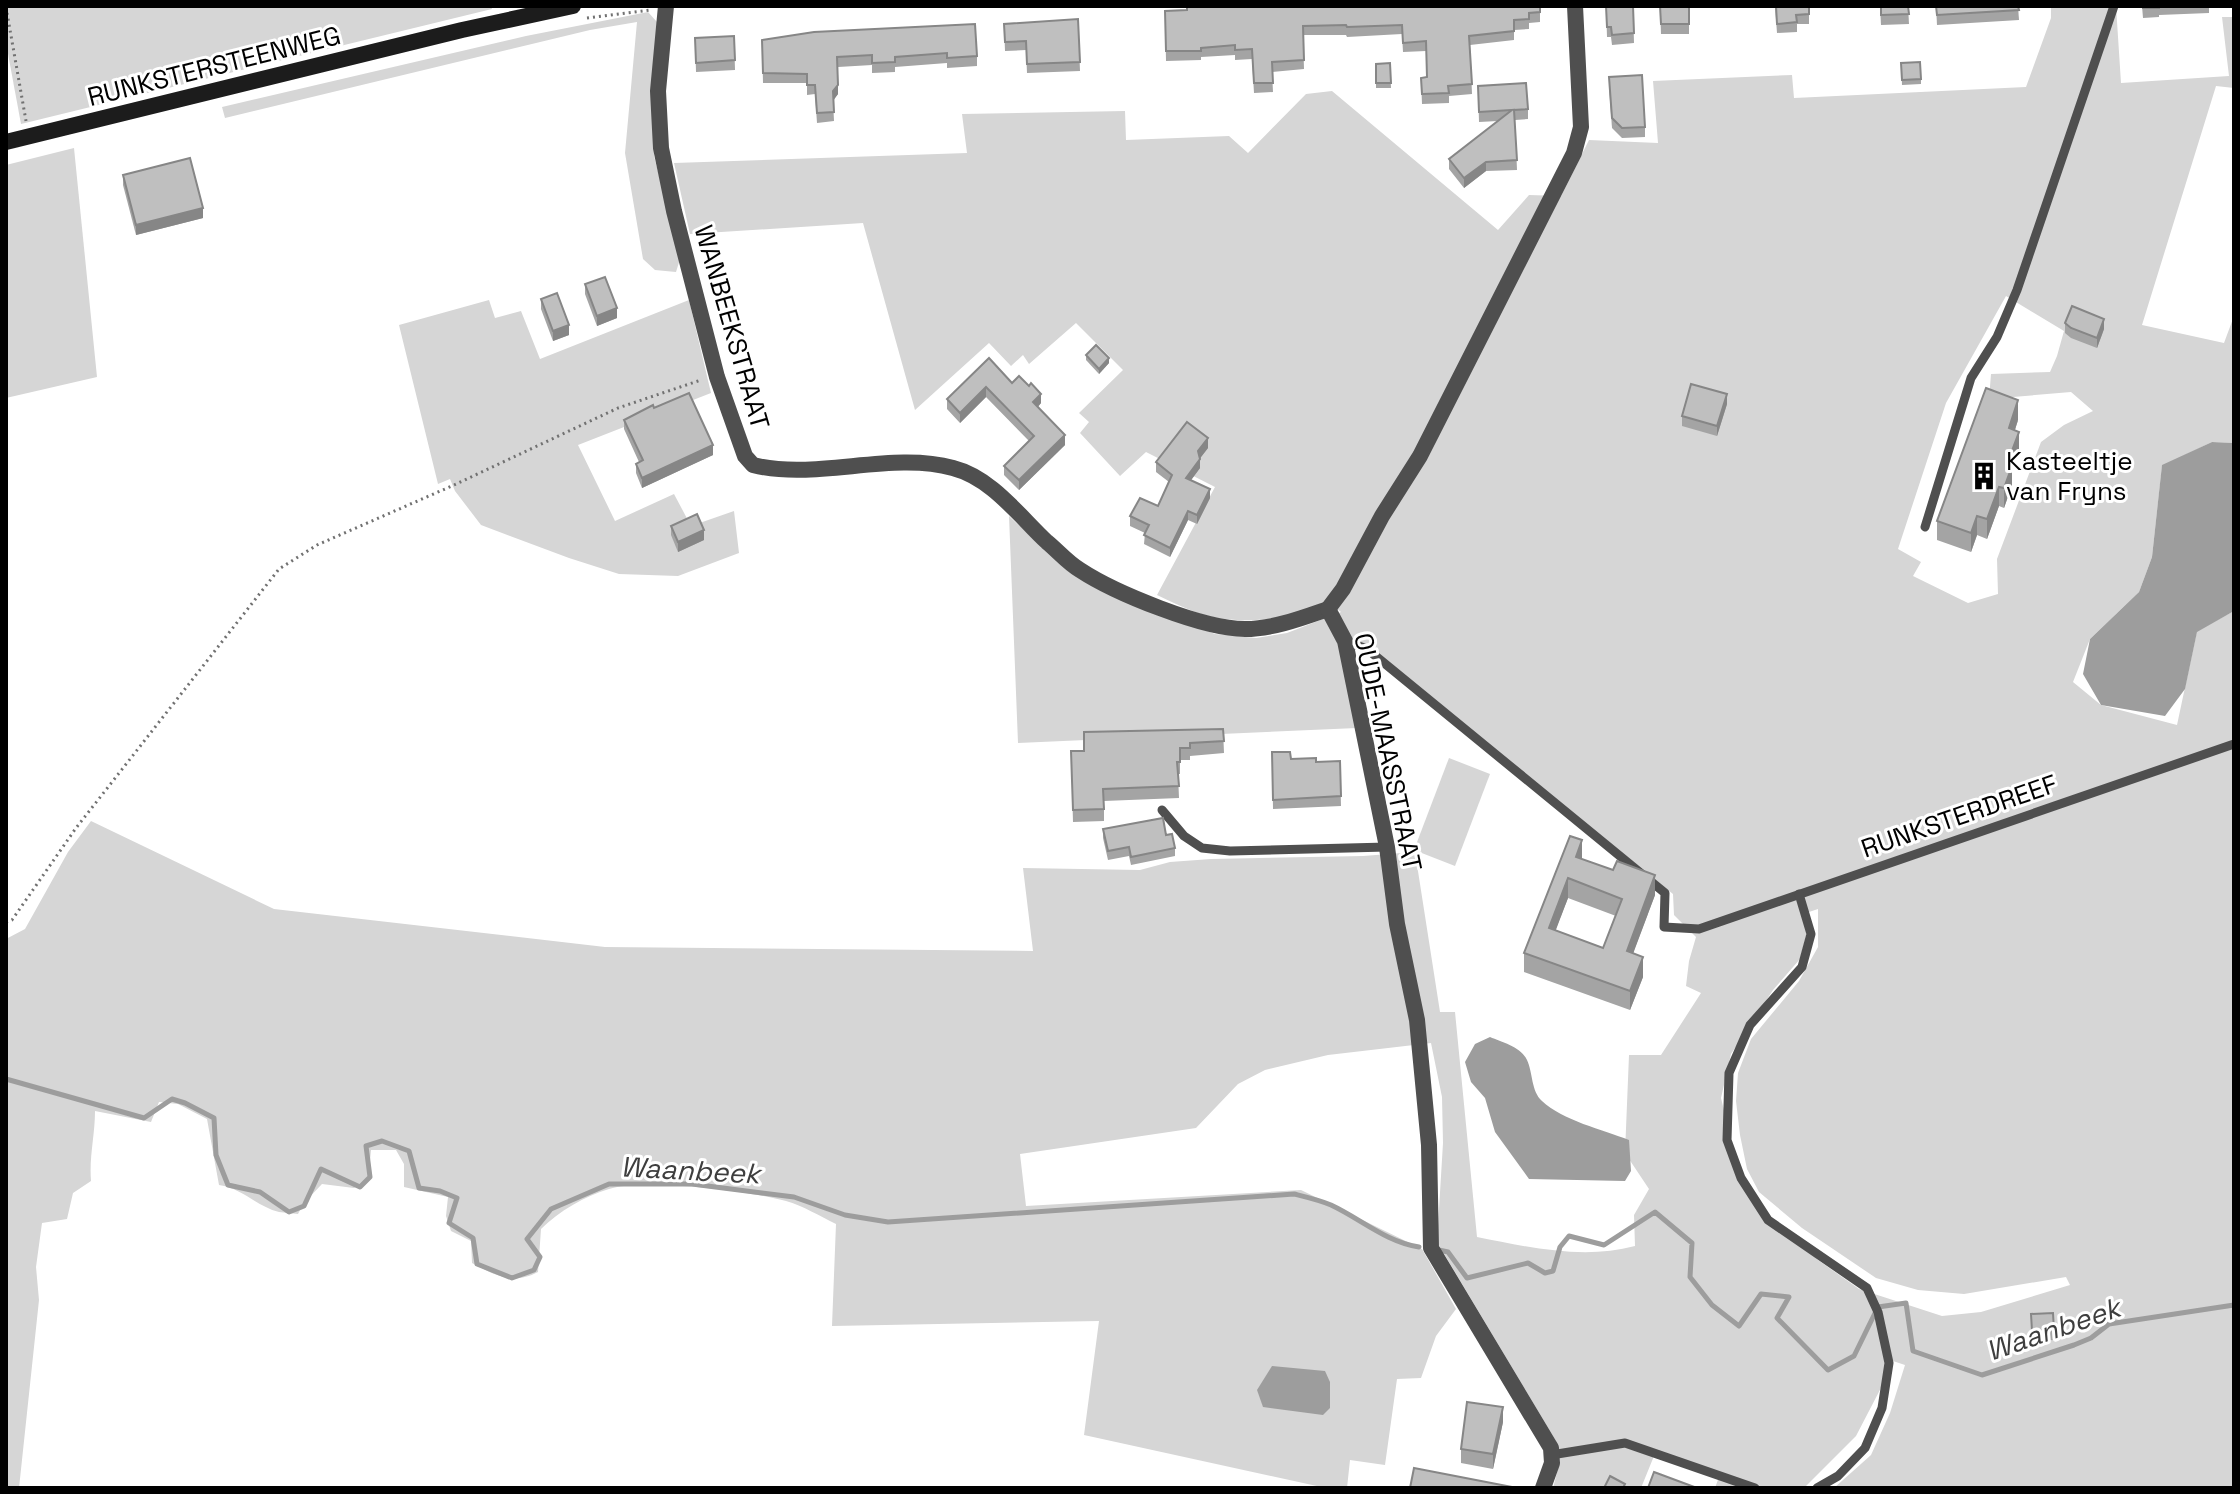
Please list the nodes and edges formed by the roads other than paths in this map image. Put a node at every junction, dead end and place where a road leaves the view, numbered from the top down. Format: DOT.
graph roads {
  1 [pos="573,6"];
  2 [pos="666,6"];
  3 [pos="1575,6"];
  4 [pos="2114,6"];
  5 [pos="6,142"];
  6 [pos="1925,527"];
  7 [pos="1328,609"];
  8 [pos="1345,641"];
  9 [pos="2234,744"];
  10 [pos="1162,810"];
  11 [pos="1387,847"];
  12 [pos="1799,894"];
  13 [pos="1551,1455"];
  14 [pos="1543,1488"];
  15 [pos="1755,1488"];
  16 [pos="1817,1488"];
  1 -- 5 [label="street, RUNKSTERSTEENWEG"];
  2 -- 7 [label="street, WANBEEKSTRAAT"];
  3 -- 7 [label="street, OUDE-MAASSTRAAT"];
  4 -- 6 [label="lane"];
  7 -- 8 [label="street, OUDE-MAASSTRAAT"];
  8 -- 11 [label="street, OUDE-MAASSTRAAT"];
  8 -- 12 [label="lane, RUNKSTERDREEF"];
  9 -- 12 [label="lane, RUNKSTERDREEF"];
  10 -- 11 [label="lane"];
  11 -- 13 [label="street, OUDE-MAASSTRAAT"];
  12 -- 16 [label="lane"];
  13 -- 14 [label="street"];
  13 -- 15 [label="lane"];
}
